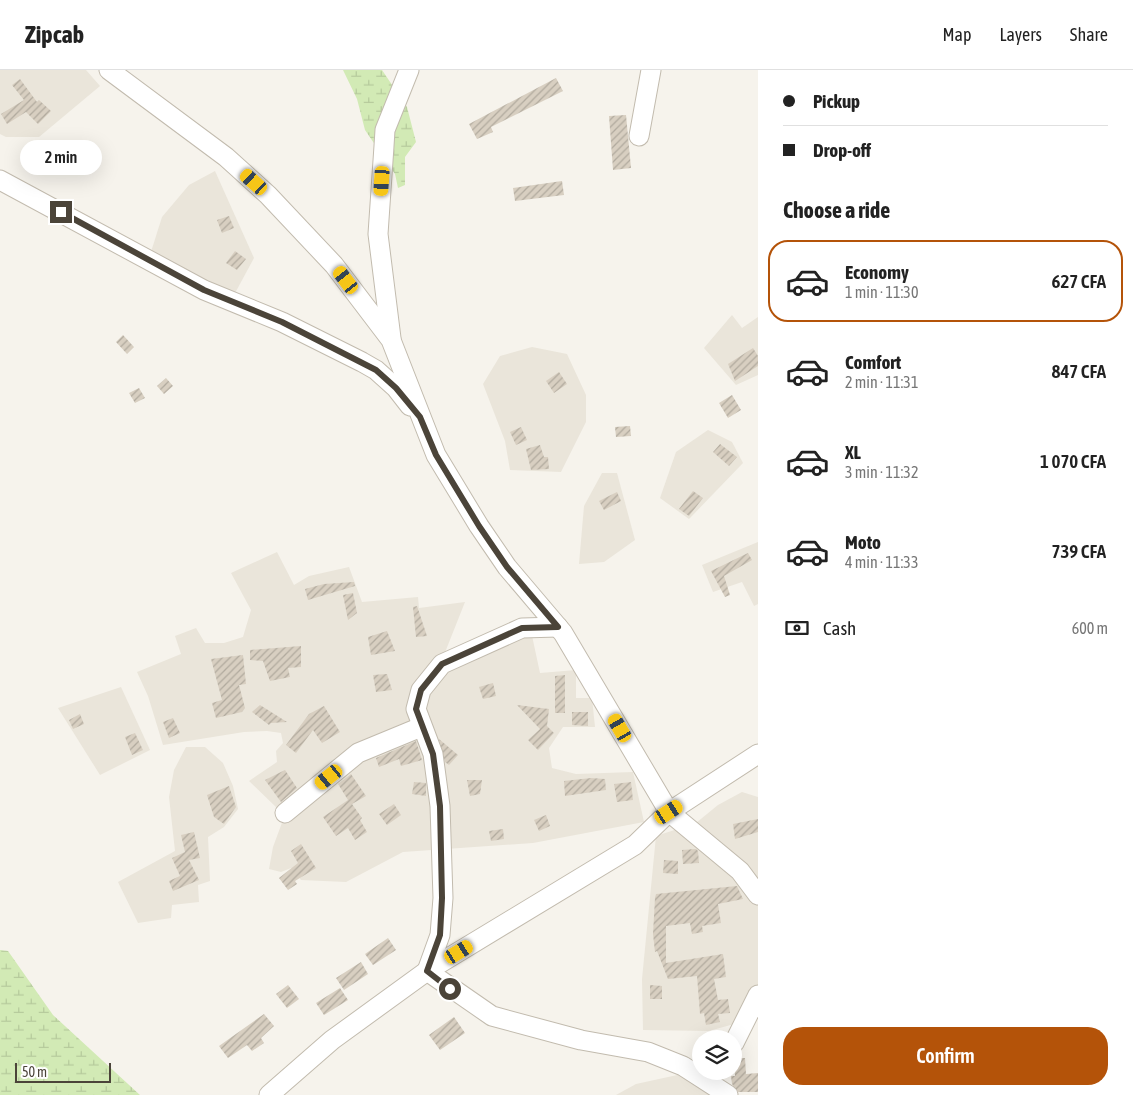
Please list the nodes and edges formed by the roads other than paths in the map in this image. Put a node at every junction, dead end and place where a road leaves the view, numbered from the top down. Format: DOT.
graph roads {
  1 [pos="109,70"];
  2 [pos="409,70"];
  3 [pos="651,70"];
  4 [pos="640,136"];
  5 [pos="0,180"];
  6 [pos="391,340"];
  7 [pos="420,417"];
  8 [pos="558,627"];
  9 [pos="421,727"];
  10 [pos="758,754"];
  11 [pos="669,812"];
  12 [pos="285,813"];
  13 [pos="758,895"];
  14 [pos="427,971"];
  15 [pos="758,995"];
  16 [pos="740,1030"];
  17 [pos="720,1084"];
  18 [pos="270,1095"];
  1 -- 6 [label="street"];
  2 -- 6 [label="street"];
  3 -- 4 [label="street"];
  5 -- 7 [label="street"];
  6 -- 7 [label="street"];
  7 -- 8 [label="street"];
  8 -- 9 [label="street"];
  8 -- 11 [label="street"];
  9 -- 12 [label="street"];
  9 -- 14 [label="street"];
  10 -- 11 [label="street"];
  11 -- 13 [label="street"];
  11 -- 14 [label="street"];
  14 -- 17 [label="street"];
  14 -- 18 [label="street"];
  15 -- 16 [label="street"];
}
